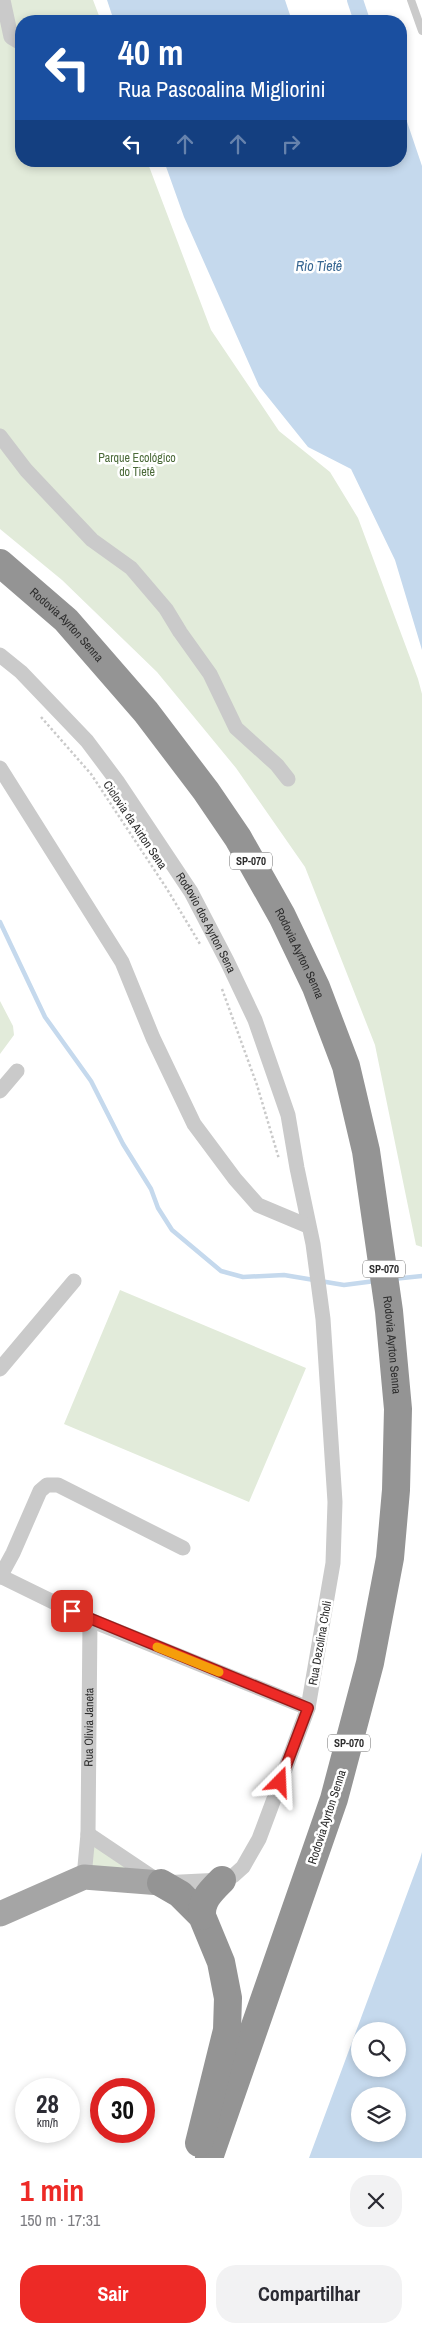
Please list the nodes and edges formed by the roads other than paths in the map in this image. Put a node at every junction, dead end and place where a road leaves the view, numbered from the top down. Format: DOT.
graph roads {
  1 [pos="3,0"];
  2 [pos="411,0"];
  3 [pos="422,31"];
  4 [pos="15,39"];
  5 [pos="0,436"];
  6 [pos="0,563"];
  7 [pos="0,655"];
  8 [pos="0,768"];
  9 [pos="288,779"];
  10 [pos="17,1071"];
  11 [pos="0,1091"];
  12 [pos="308,1226"];
  13 [pos="313,1244"];
  14 [pos="74,1282"];
  15 [pos="0,1369"];
  16 [pos="183,1548"];
  17 [pos="0,1576"];
  18 [pos="90,1620"];
  19 [pos="308,1708"];
  20 [pos="88,1834"];
  21 [pos="84,1877"];
  22 [pos="222,1880"];
  23 [pos="161,1882"];
  24 [pos="0,1914"];
  25 [pos="202,1916"];
  26 [pos="196,2158"];
  27 [pos="209,2158"];
  1 -- 4 [label="street"];
  2 -- 3 [label="lane"];
  5 -- 9 [label="street"];
  6 -- 27 [label="highway, Rodovia Ayrton Senna / SP-070"];
  7 -- 12 [label="street, Rodovio dos Ayrton Sena"];
  8 -- 12 [label="street"];
  10 -- 11 [label="street"];
  12 -- 13 [label="street, Rodovio dos Ayrton Sena"];
  13 -- 19 [label="street, Rua Dezolina Choli"];
  14 -- 15 [label="street"];
  16 -- 17 [label="street"];
  17 -- 18 [label="street"];
  18 -- 19 [label="street"];
  18 -- 20 [label="street, Rua Olivia Janeta"];
  19 -- 22 [label="street, Rua Dezolina Choli"];
  20 -- 21 [label="street, Rua Olivia Janeta"];
  20 -- 23 [label="street"];
  21 -- 23 [label="main road"];
  21 -- 24 [label="main road"];
  22 -- 23 [label="street"];
  22 -- 25 [label="highway"];
  23 -- 25 [label="highway"];
  25 -- 26 [label="highway"];
}
